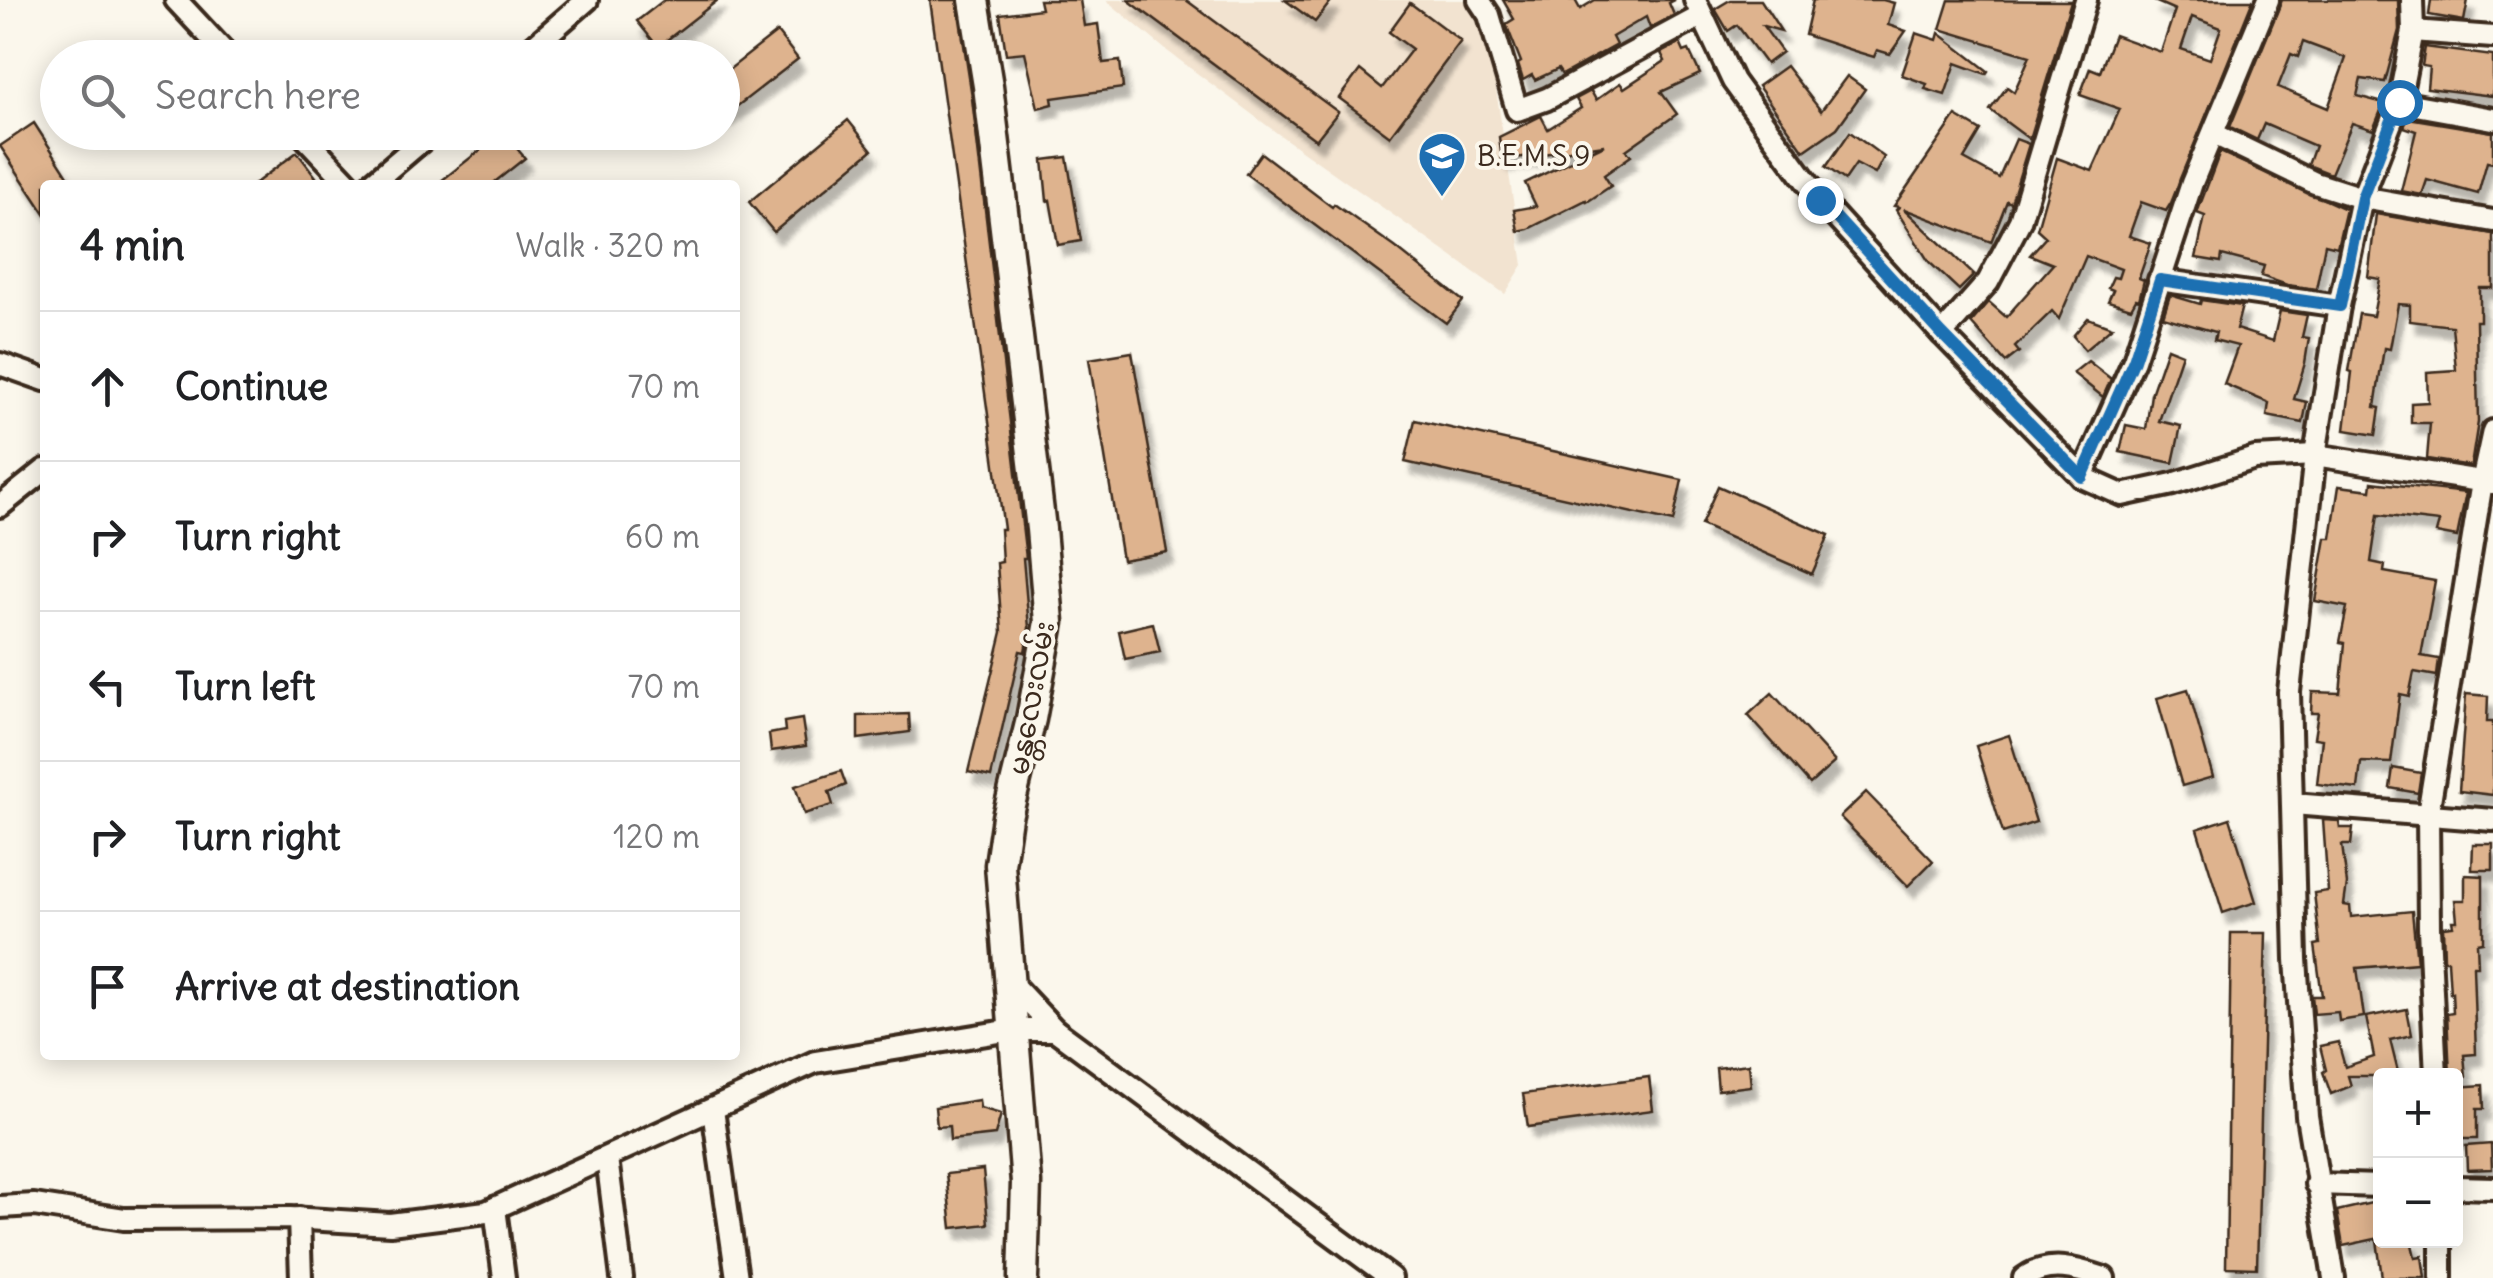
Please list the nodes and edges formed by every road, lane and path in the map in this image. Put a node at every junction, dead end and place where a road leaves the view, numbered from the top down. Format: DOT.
graph roads {
  1 [pos="176,0"];
  2 [pos="588,0"];
  3 [pos="974,0"];
  4 [pos="1479,0"];
  5 [pos="2086,0"];
  6 [pos="2268,0"];
  7 [pos="2412,0"];
  8 [pos="1698,8"];
  9 [pos="2412,31"];
  10 [pos="2493,36"];
  11 [pos="213,40"];
  12 [pos="541,40"];
  13 [pos="2399,102"];
  14 [pos="2493,119"];
  15 [pos="2214,134"];
  16 [pos="317,150"];
  17 [pos="411,150"];
  18 [pos="345,180"];
  19 [pos="376,180"];
  20 [pos="2362,198"];
  21 [pos="2493,221"];
  22 [pos="2160,280"];
  23 [pos="2340,306"];
  24 [pos="1942,334"];
  25 [pos="0,364"];
  26 [pos="40,378"];
  27 [pos="2493,431"];
  28 [pos="2315,455"];
  29 [pos="40,474"];
  30 [pos="2082,477"];
  31 [pos="2487,483"];
  32 [pos="0,506"];
  33 [pos="2292,804"];
  34 [pos="2428,814"];
  35 [pos="2493,820"];
  36 [pos="1009,981"];
  37 [pos="1012,1030"];
  38 [pos="1055,1030"];
  39 [pos="2436,1068"];
  40 [pos="713,1110"];
  41 [pos="606,1158"];
  42 [pos="2316,1184"];
  43 [pos="2373,1186"];
  44 [pos="2463,1187"];
  45 [pos="2493,1188"];
  46 [pos="0,1206"];
  47 [pos="495,1208"];
  48 [pos="299,1218"];
  49 [pos="2441,1248"];
  50 [pos="301,1278"];
  51 [pos="504,1278"];
  52 [pos="622,1278"];
  53 [pos="738,1278"];
  54 [pos="1023,1278"];
  55 [pos="1391,1278"];
  56 [pos="2024,1278"];
  57 [pos="2104,1278"];
  58 [pos="2334,1278"];
  59 [pos="2440,1278"];
  1 -- 11 [label="street"];
  2 -- 12 [label="street"];
  3 -- 36 [label="main road, မန္တလေးလမ်း"];
  4 -- 8 [label="street"];
  5 -- 24 [label="street"];
  6 -- 15 [label="street"];
  7 -- 9 [label="street"];
  8 -- 24 [label="street"];
  9 -- 10 [label="street"];
  9 -- 13 [label="street"];
  13 -- 14 [label="street"];
  13 -- 20 [label="street"];
  15 -- 20 [label="street"];
  15 -- 22 [label="street"];
  16 -- 18 [label="street"];
  17 -- 19 [label="street"];
  20 -- 21 [label="street"];
  20 -- 23 [label="street"];
  22 -- 23 [label="street"];
  22 -- 30 [label="street"];
  23 -- 28 [label="street"];
  24 -- 30 [label="street"];
  25 -- 26 [label="street"];
  27 -- 31 [label="street"];
  28 -- 30 [label="street"];
  28 -- 31 [label="street"];
  28 -- 33 [label="street"];
  29 -- 32 [label="street"];
  31 -- 34 [label="street"];
  33 -- 34 [label="street"];
  33 -- 42 [label="street"];
  34 -- 35 [label="street"];
  34 -- 39 [label="street"];
  36 -- 37 [label="main road, မန္တလေးလမ်း"];
  36 -- 38 [label="street"];
  37 -- 38 [label="street"];
  37 -- 40 [label="street"];
  37 -- 54 [label="main road, မန္တလေးလမ်း"];
  38 -- 55 [label="street"];
  40 -- 41 [label="street"];
  40 -- 53 [label="street"];
  41 -- 47 [label="street"];
  41 -- 52 [label="street"];
  42 -- 43 [label="street"];
  42 -- 58 [label="street"];
  44 -- 45 [label="street"];
  46 -- 48 [label="street"];
  47 -- 48 [label="street"];
  47 -- 51 [label="street"];
  48 -- 50 [label="street"];
  49 -- 59 [label="street"];
  56 -- 57 [label="street"];
}
